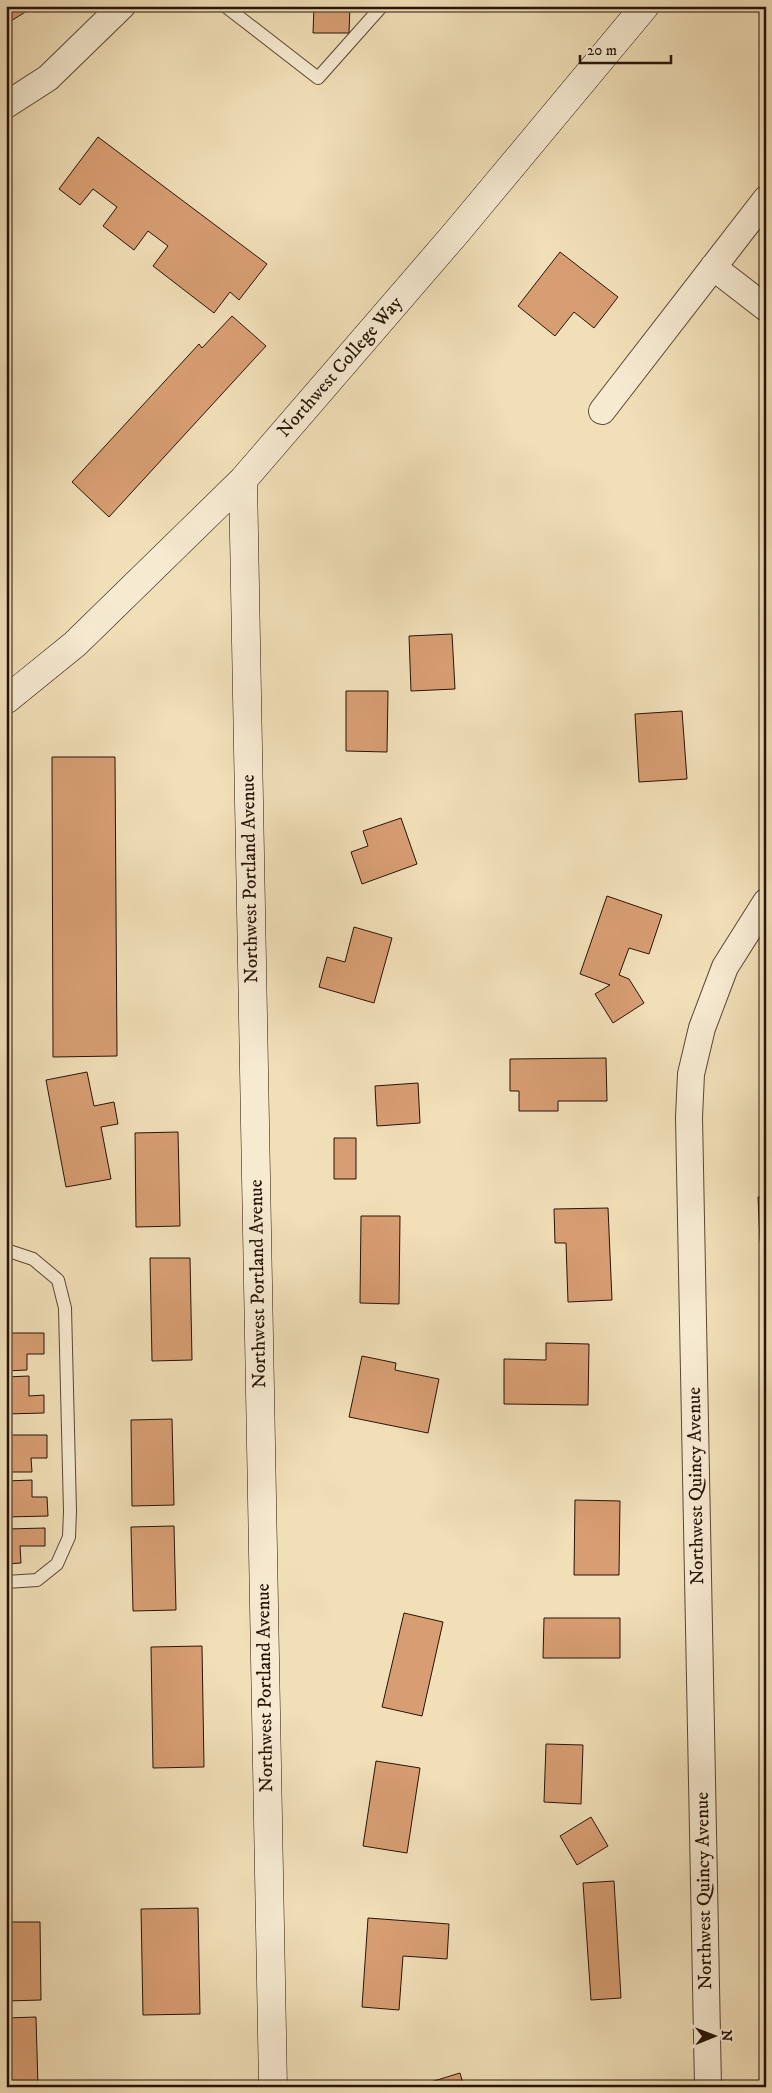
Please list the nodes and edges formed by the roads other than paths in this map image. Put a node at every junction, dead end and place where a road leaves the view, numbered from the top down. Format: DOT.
graph roads {
  1 [pos="122,6"];
  2 [pos="225,6"];
  3 [pos="382,6"];
  4 [pos="644,6"];
  5 [pos="6,105"];
  6 [pos="766,199"];
  7 [pos="714,267"];
  8 [pos="766,308"];
  9 [pos="602,411"];
  10 [pos="243,480"];
  11 [pos="6,700"];
  12 [pos="766,902"];
  13 [pos="6,1250"];
  14 [pos="6,1582"];
  15 [pos="272,2087"];
  16 [pos="708,2087"];
  1 -- 5 [label="street"];
  2 -- 3 [label="lane"];
  4 -- 10 [label="street, Northwest College Way"];
  6 -- 7 [label="street"];
  7 -- 8 [label="street"];
  7 -- 9 [label="street"];
  10 -- 11 [label="street, Northwest College Way"];
  10 -- 15 [label="street, Northwest Portland Avenue"];
  12 -- 16 [label="street, Northwest Quincy Avenue"];
  13 -- 14 [label="lane"];
}
